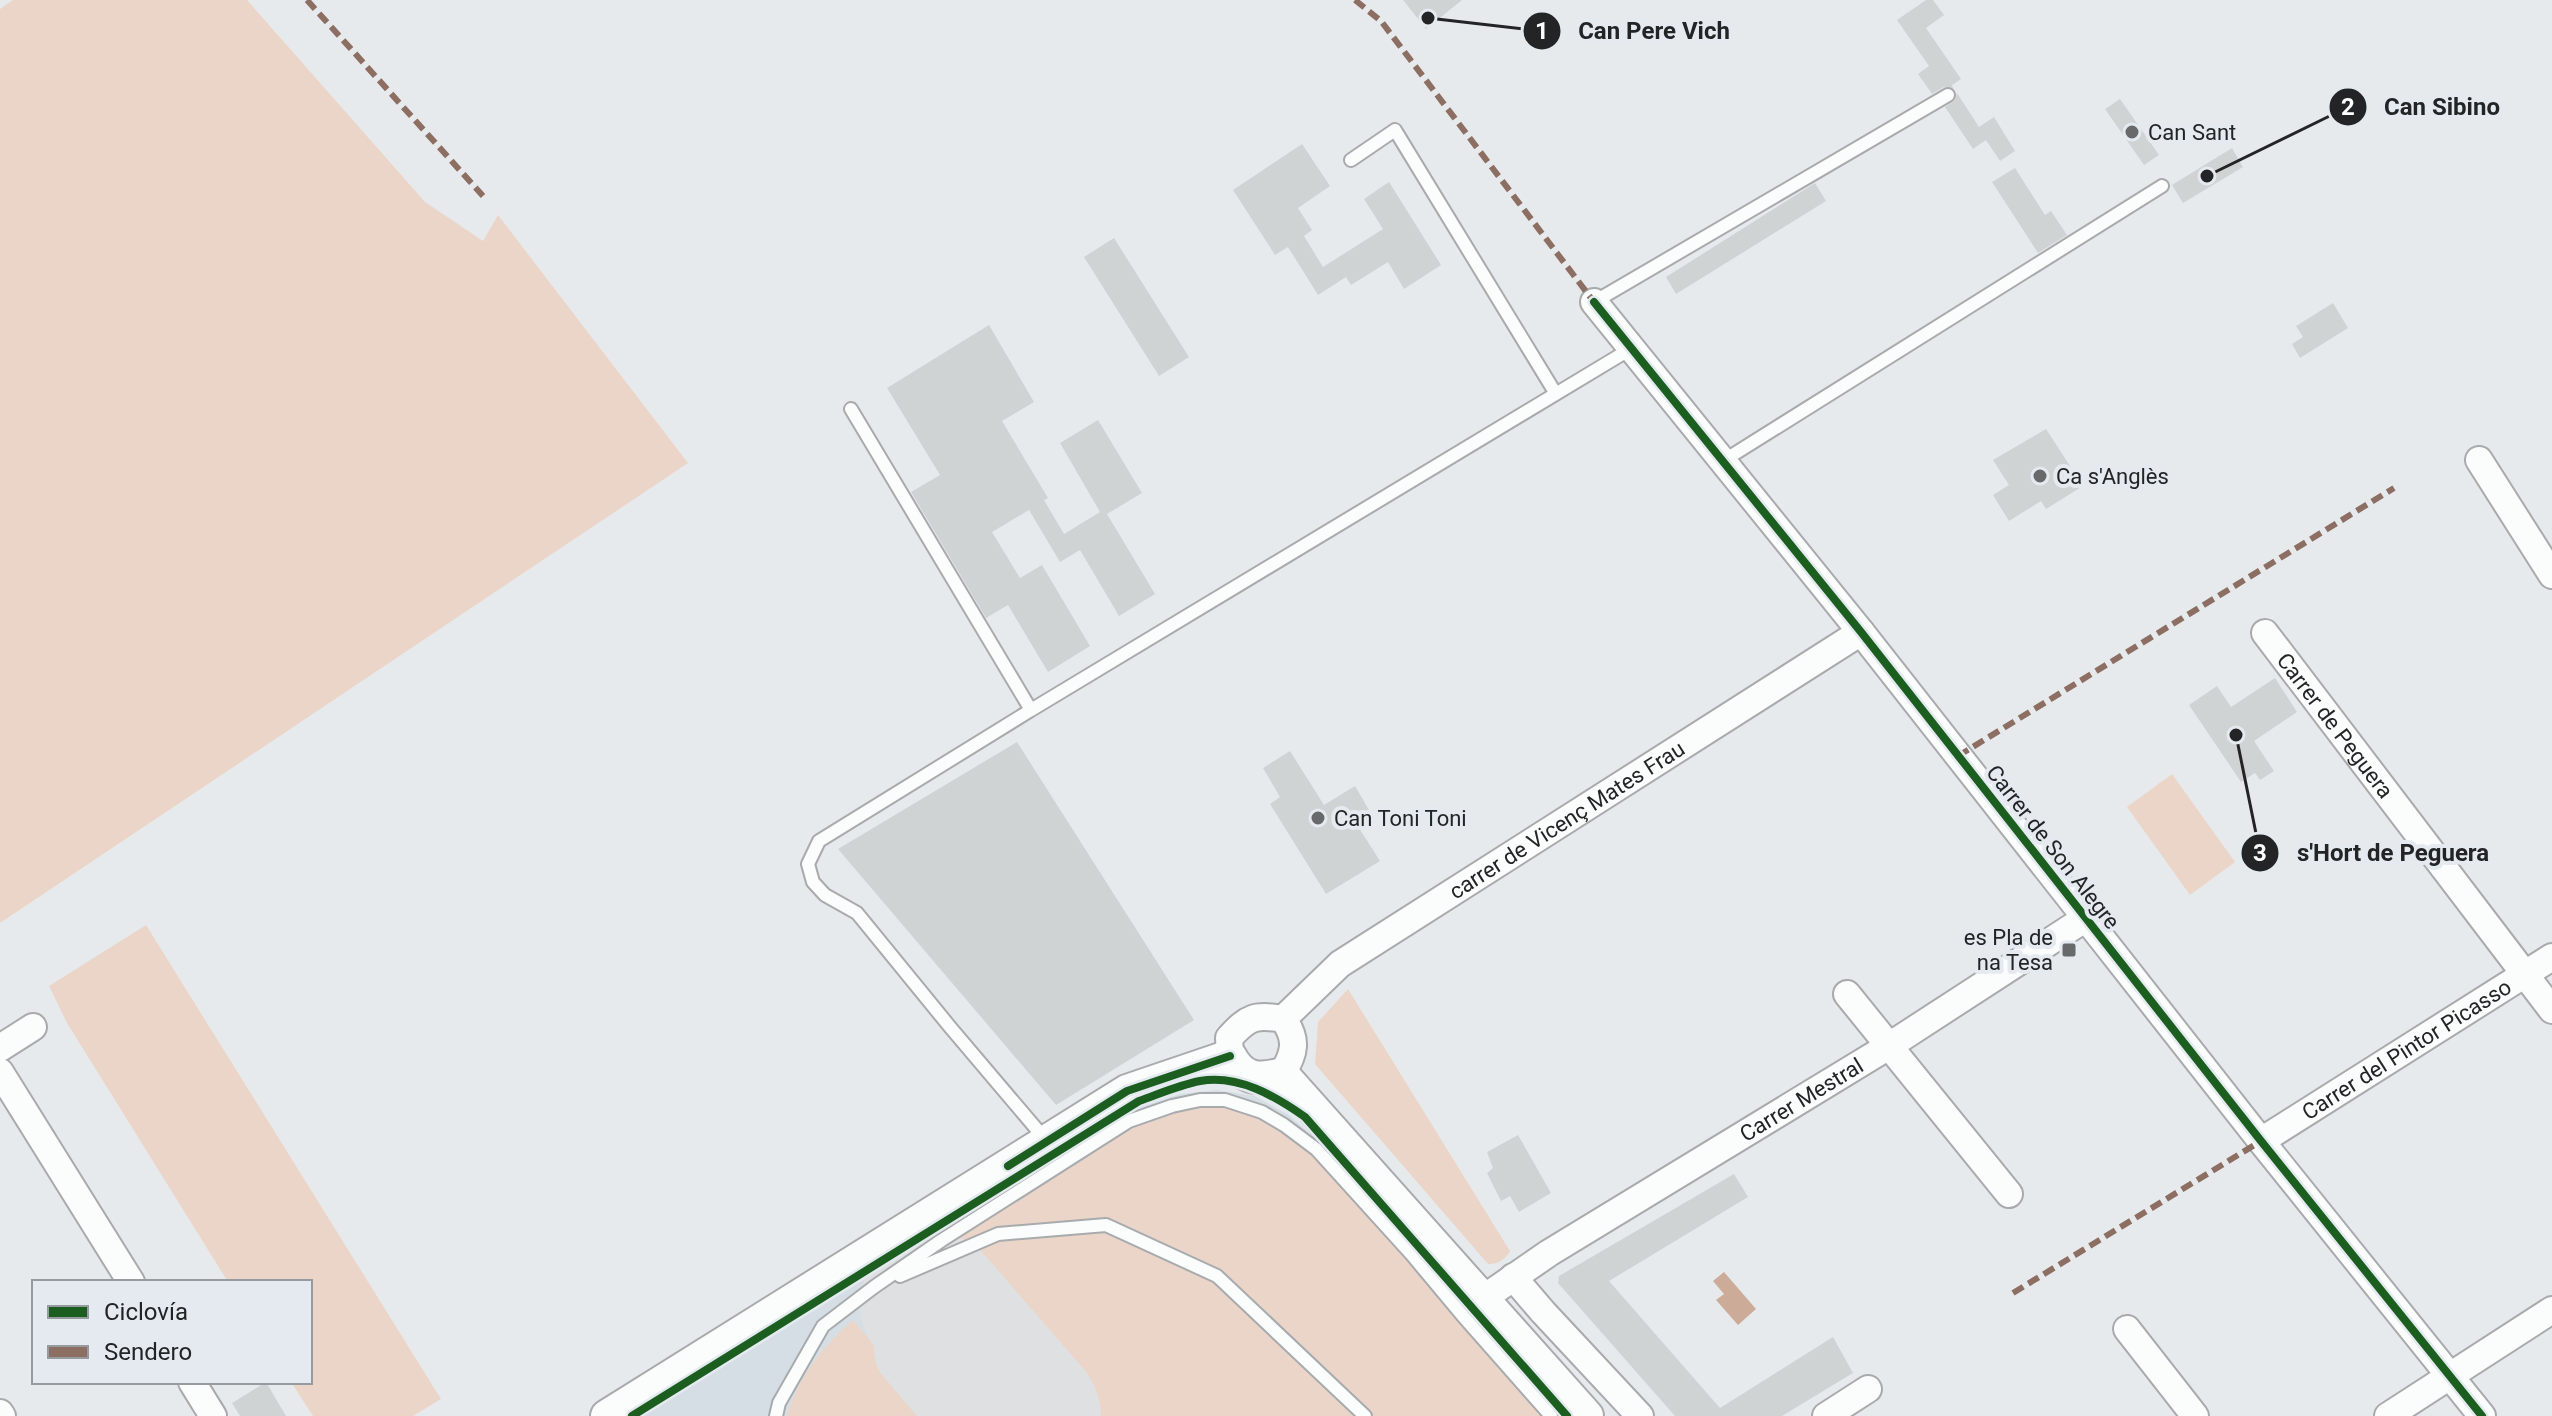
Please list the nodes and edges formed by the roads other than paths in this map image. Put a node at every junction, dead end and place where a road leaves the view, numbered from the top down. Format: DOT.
graph roads {
  1 [pos="1948,95"];
  2 [pos="1351,160"];
  3 [pos="2162,186"];
  4 [pos="1594,302"];
  5 [pos="1632,348"];
  6 [pos="1556,394"];
  7 [pos="851,409"];
  8 [pos="2479,460"];
  9 [pos="1723,461"];
  10 [pos="2552,575"];
  11 [pos="1861,632"];
  12 [pos="2265,633"];
  13 [pos="1031,710"];
  14 [pos="2086,918"];
  15 [pos="2552,957"];
  16 [pos="2525,974"];
  17 [pos="1847,994"];
  18 [pos="2552,1010"];
  19 [pos="1283,1019"];
  20 [pos="33,1027"];
  21 [pos="1889,1046"];
  22 [pos="0,1048"];
  23 [pos="1230,1056"];
  24 [pos="0,1072"];
  25 [pos="1282,1074"];
  26 [pos="1047,1141"];
  27 [pos="2261,1141"];
  28 [pos="2009,1194"];
  29 [pos="1513,1277"];
  30 [pos="130,1280"];
  31 [pos="874,1287"];
  32 [pos="1481,1300"];
  33 [pos="2552,1310"];
  34 [pos="2127,1329"];
  35 [pos="2450,1377"];
  36 [pos="193,1384"];
  37 [pos="1868,1389"];
  38 [pos="213,1416"];
  39 [pos="607,1416"];
  40 [pos="776,1416"];
  41 [pos="1365,1416"];
  42 [pos="1551,1416"];
  43 [pos="1587,1416"];
  44 [pos="1640,1416"];
  45 [pos="1826,1416"];
  46 [pos="2195,1416"];
  47 [pos="2388,1416"];
  48 [pos="2482,1416"];
  1 -- 4 [label="lane"];
  2 -- 6 [label="lane"];
  3 -- 9 [label="lane"];
  4 -- 5 [label="street, Carrer de Son Alegre"];
  5 -- 6 [label="lane"];
  5 -- 9 [label="street, Carrer de Son Alegre"];
  6 -- 13 [label="lane"];
  7 -- 13 [label="lane"];
  8 -- 10 [label="street"];
  9 -- 11 [label="street, Carrer de Son Alegre"];
  11 -- 14 [label="street, Carrer de Son Alegre"];
  11 -- 19 [label="street, carrer de Vicenç Mates Frau"];
  12 -- 16 [label="street, Carrer de Peguera"];
  13 -- 26 [label="lane"];
  14 -- 21 [label="street, Carrer Mestral"];
  14 -- 27 [label="street, Carrer de Son Alegre"];
  15 -- 16 [label="street, Carrer del Pintor Picasso"];
  16 -- 18 [label="street, Carrer de Peguera"];
  16 -- 27 [label="street, Carrer del Pintor Picasso"];
  17 -- 21 [label="street"];
  19 -- 23 [label="street"];
  19 -- 25 [label="street"];
  20 -- 22 [label="street"];
  21 -- 28 [label="street"];
  21 -- 29 [label="street, Carrer Mestral"];
  23 -- 25 [label="street"];
  23 -- 26 [label="street"];
  24 -- 30 [label="street"];
  25 -- 32 [label="street"];
  26 -- 39 [label="street"];
  27 -- 35 [label="street, Carrer de Son Alegre"];
  29 -- 32 [label="street, Carrer Mestral"];
  29 -- 44 [label="street"];
  31 -- 40 [label="lane"];
  31 -- 41 [label="lane"];
  31 -- 42 [label="lane"];
  32 -- 43 [label="street"];
  33 -- 35 [label="street"];
  34 -- 46 [label="street"];
  35 -- 47 [label="street"];
  35 -- 48 [label="street, Carrer de Son Alegre"];
  36 -- 38 [label="street"];
  37 -- 45 [label="street"];
}
